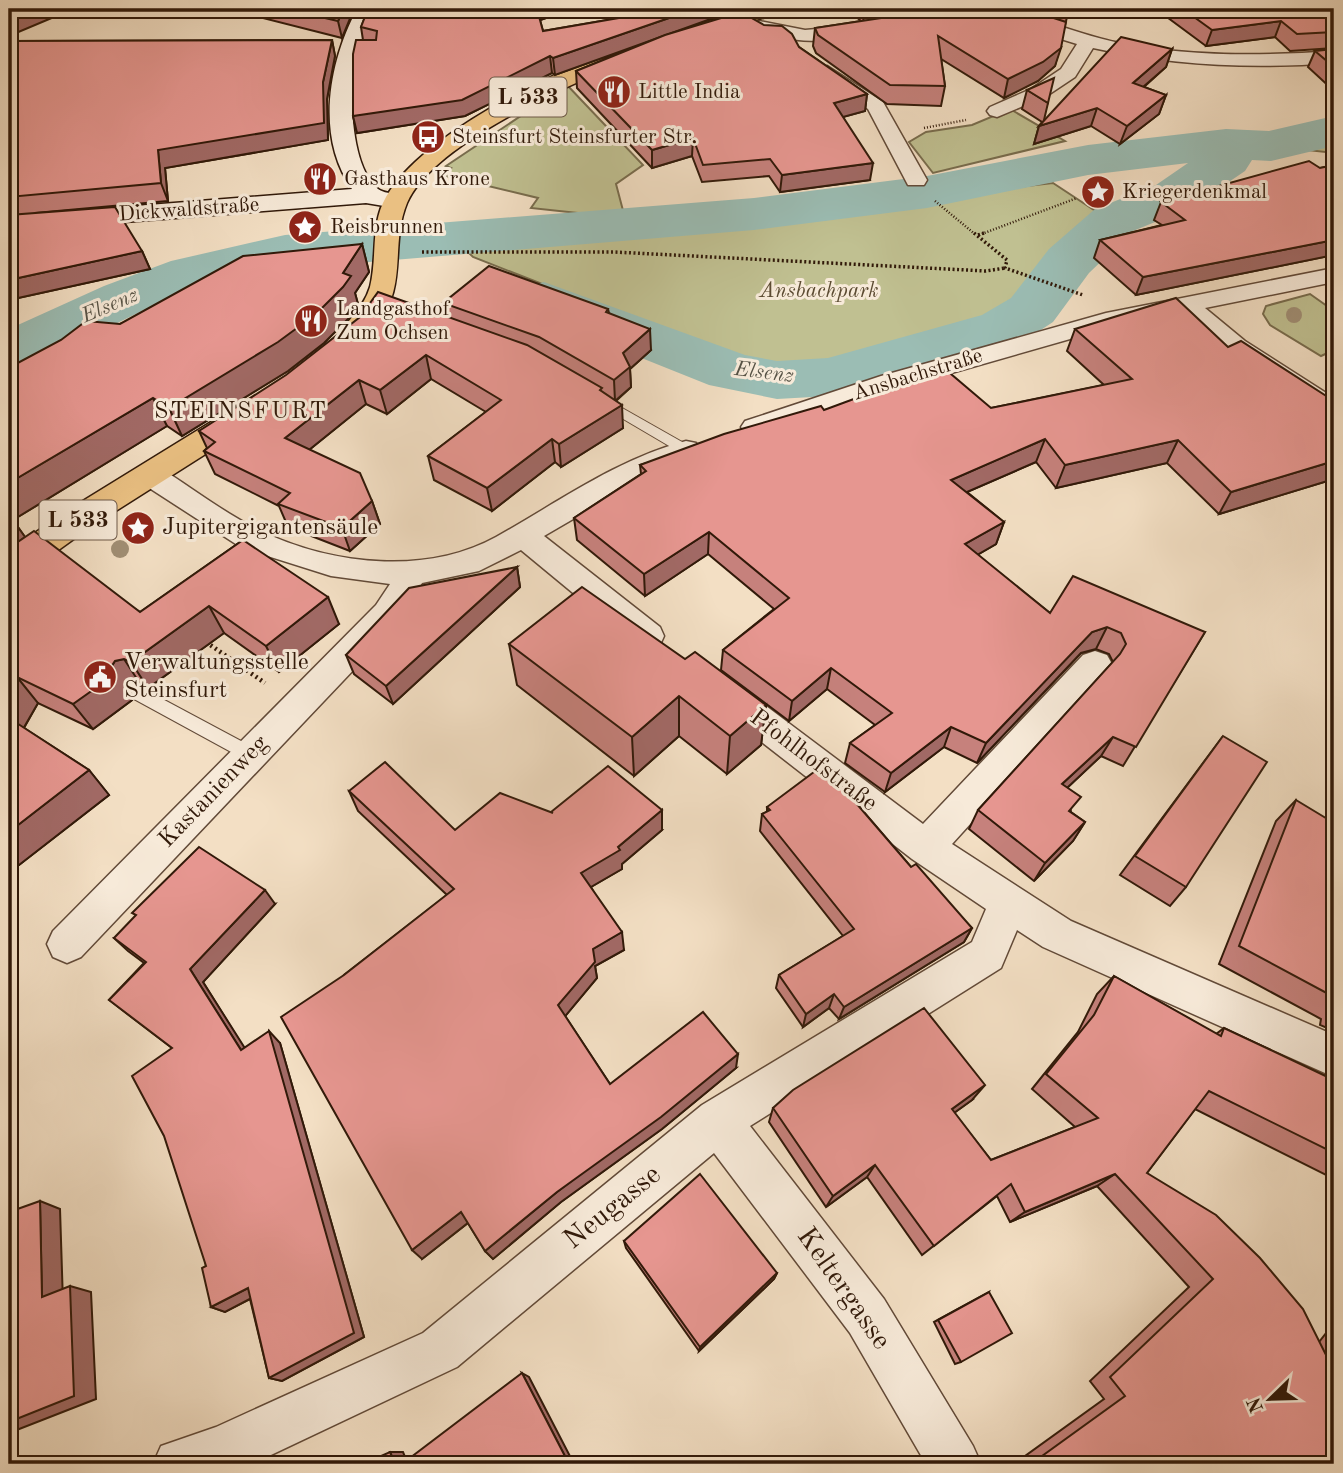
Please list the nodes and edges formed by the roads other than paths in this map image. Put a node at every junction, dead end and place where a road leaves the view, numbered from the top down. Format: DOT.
graph roads {
  1 [pos="367,9"];
  2 [pos="773,9"];
  3 [pos="1005,18"];
  4 [pos="737,19"];
  5 [pos="881,29"];
  6 [pos="797,37"];
  7 [pos="675,38"];
  8 [pos="1088,41"];
  9 [pos="651,46"];
  10 [pos="1334,57"];
  11 [pos="997,111"];
  12 [pos="916,180"];
  13 [pos="370,195"];
  14 [pos="396,201"];
  15 [pos="9,224"];
  16 [pos="1334,275"];
  17 [pos="1186,304"];
  18 [pos="336,350"];
  19 [pos="583,390"];
  20 [pos="269,398"];
  21 [pos="1334,410"];
  22 [pos="686,450"];
  23 [pos="150,475"];
  24 [pos="522,535"];
  25 [pos="9,568"];
  26 [pos="412,574"];
  27 [pos="1095,664"];
  28 [pos="141,694"];
  29 [pos="250,754"];
  30 [pos="925,847"];
  31 [pos="1008,903"];
  32 [pos="67,944"];
  33 [pos="1334,1056"];
  34 [pos="718,1121"];
  35 [pos="179,1464"];
  36 [pos="955,1464"];
  1 -- 13 [label="street"];
  2 -- 4 [label="main road"];
  3 -- 8 [label="street"];
  4 -- 6 [label="street"];
  4 -- 7 [label="main road"];
  5 -- 6 [label="street"];
  6 -- 12 [label="street"];
  8 -- 10 [label="street"];
  8 -- 11 [label="street"];
  9 -- 14 [label="main road, L 533"];
  13 -- 14 [label="street, Dickwaldstraße"];
  13 -- 15 [label="street, Dickwaldstraße"];
  14 -- 18 [label="main road, L 533"];
  16 -- 17 [label="street, Ansbachstraße"];
  17 -- 21 [label="street"];
  17 -- 22 [label="street, Ansbachstraße"];
  19 -- 22 [label="lane"];
  20 -- 23 [label="main road, L 533"];
  22 -- 24 [label="street, Ansbachstraße"];
  23 -- 25 [label="main road, L 533"];
  23 -- 26 [label="street"];
  24 -- 26 [label="street"];
  24 -- 30 [label="street, Pfohlhofstraße"];
  26 -- 29 [label="street, Kastanienweg"];
  27 -- 30 [label="street"];
  28 -- 29 [label="lane"];
  29 -- 32 [label="street, Kastanienweg"];
  30 -- 31 [label="street, Pfohlhofstraße"];
  31 -- 33 [label="street, Pfohlhofstraße"];
  31 -- 34 [label="street, Neugasse"];
  34 -- 35 [label="street, Neugasse"];
  34 -- 36 [label="street, Keltergasse"];
}
